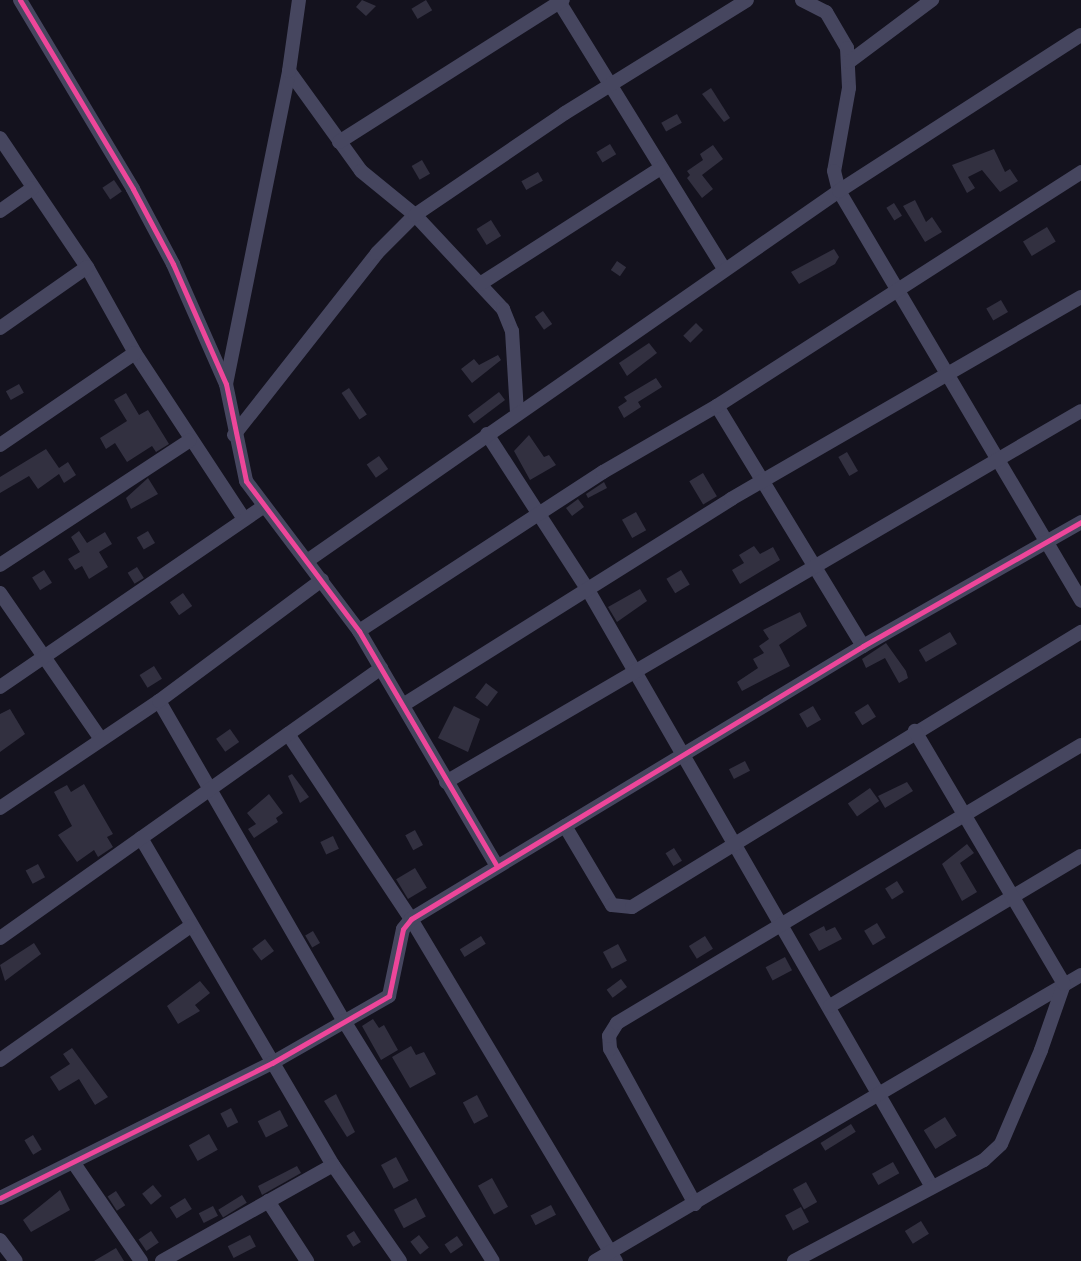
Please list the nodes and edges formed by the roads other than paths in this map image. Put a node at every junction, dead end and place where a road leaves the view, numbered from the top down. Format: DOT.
graph roads {
  1 [pos="20,0"];
  2 [pos="299,0"];
  3 [pos="311,0"];
  4 [pos="748,0"];
  5 [pos="802,0"];
  6 [pos="932,0"];
  7 [pos="560,1"];
  8 [pos="296,20"];
  9 [pos="1081,35"];
  10 [pos="849,62"];
  11 [pos="289,71"];
  12 [pos="609,85"];
  13 [pos="0,138"];
  14 [pos="339,142"];
  15 [pos="661,168"];
  16 [pos="1081,173"];
  17 [pos="33,188"];
  18 [pos="839,191"];
  19 [pos="0,211"];
  20 [pos="415,215"];
  21 [pos="87,268"];
  22 [pos="724,269"];
  23 [pos="480,284"];
  24 [pos="899,289"];
  25 [pos="1081,297"];
  26 [pos="0,328"];
  27 [pos="135,354"];
  28 [pos="948,370"];
  29 [pos="226,384"];
  30 [pos="717,406"];
  31 [pos="1081,411"];
  32 [pos="517,413"];
  33 [pos="487,434"];
  34 [pos="234,435"];
  35 [pos="190,440"];
  36 [pos="0,445"];
  37 [pos="999,461"];
  38 [pos="763,480"];
  39 [pos="263,507"];
  40 [pos="540,513"];
  41 [pos="244,519"];
  42 [pos="1081,522"];
  43 [pos="1046,542"];
  44 [pos="307,561"];
  45 [pos="0,564"];
  46 [pos="813,564"];
  47 [pos="322,580"];
  48 [pos="588,590"];
  49 [pos="0,593"];
  50 [pos="1081,602"];
  51 [pos="359,631"];
  52 [pos="1081,632"];
  53 [pos="863,646"];
  54 [pos="43,654"];
  55 [pos="381,668"];
  56 [pos="634,671"];
  57 [pos="0,687"];
  58 [pos="158,700"];
  59 [pos="403,706"];
  60 [pos="915,731"];
  61 [pos="288,734"];
  62 [pos="100,738"];
  63 [pos="1081,745"];
  64 [pos="683,755"];
  65 [pos="446,782"];
  66 [pos="211,789"];
  67 [pos="0,808"];
  68 [pos="965,812"];
  69 [pos="565,826"];
  70 [pos="142,838"];
  71 [pos="735,845"];
  72 [pos="1081,856"];
  73 [pos="497,866"];
  74 [pos="1013,894"];
  75 [pos="412,919"];
  76 [pos="780,924"];
  77 [pos="191,926"];
  78 [pos="0,938"];
  79 [pos="1081,975"];
  80 [pos="1064,984"];
  81 [pos="830,1006"];
  82 [pos="344,1021"];
  83 [pos="0,1060"];
  84 [pos="272,1063"];
  85 [pos="878,1094"];
  86 [pos="73,1162"];
  87 [pos="333,1165"];
  88 [pos="932,1187"];
  89 [pos="0,1198"];
  90 [pos="268,1201"];
  91 [pos="695,1204"];
  92 [pos="0,1240"];
  93 [pos="613,1257"];
  94 [pos="797,1260"];
  95 [pos="16,1261"];
  96 [pos="142,1261"];
  97 [pos="162,1261"];
  98 [pos="307,1261"];
  99 [pos="400,1261"];
  100 [pos="493,1261"];
  101 [pos="595,1261"];
  1 -- 29 [label="street"];
  2 -- 8 [label="street"];
  3 -- 8 [label="street"];
  4 -- 12 [label="street"];
  5 -- 10 [label="street"];
  6 -- 10 [label="street"];
  7 -- 12 [label="street"];
  7 -- 14 [label="street"];
  8 -- 11 [label="street"];
  9 -- 18 [label="street"];
  10 -- 18 [label="street"];
  11 -- 14 [label="street"];
  11 -- 29 [label="street"];
  12 -- 15 [label="street"];
  12 -- 20 [label="street"];
  13 -- 17 [label="street"];
  14 -- 20 [label="street"];
  15 -- 22 [label="street"];
  15 -- 23 [label="street"];
  16 -- 24 [label="street"];
  17 -- 19 [label="street"];
  17 -- 21 [label="street"];
  18 -- 22 [label="street"];
  18 -- 24 [label="street"];
  20 -- 23 [label="street"];
  20 -- 34 [label="street"];
  21 -- 26 [label="street"];
  21 -- 27 [label="street"];
  22 -- 32 [label="street"];
  23 -- 32 [label="street"];
  24 -- 28 [label="street"];
  24 -- 30 [label="street"];
  25 -- 28 [label="street"];
  27 -- 35 [label="street"];
  27 -- 36 [label="street"];
  28 -- 37 [label="street"];
  28 -- 38 [label="street"];
  29 -- 34 [label="street"];
  30 -- 38 [label="street"];
  30 -- 40 [label="street"];
  31 -- 37 [label="street"];
  32 -- 33 [label="street"];
  33 -- 40 [label="street"];
  33 -- 44 [label="street"];
  34 -- 39 [label="street"];
  35 -- 41 [label="street"];
  35 -- 45 [label="street"];
  37 -- 43 [label="street"];
  37 -- 46 [label="street"];
  38 -- 46 [label="street"];
  38 -- 48 [label="street"];
  39 -- 41 [label="street"];
  39 -- 44 [label="street"];
  40 -- 48 [label="street"];
  40 -- 51 [label="street"];
  41 -- 54 [label="street"];
  42 -- 43 [label="street"];
  43 -- 50 [label="street"];
  43 -- 53 [label="street"];
  44 -- 47 [label="street"];
  46 -- 53 [label="street"];
  46 -- 56 [label="street"];
  47 -- 51 [label="street"];
  47 -- 58 [label="street"];
  48 -- 56 [label="street"];
  48 -- 59 [label="street"];
  49 -- 54 [label="street"];
  51 -- 55 [label="street"];
  52 -- 60 [label="street"];
  53 -- 64 [label="street"];
  54 -- 57 [label="street"];
  54 -- 62 [label="street"];
  55 -- 59 [label="street"];
  55 -- 61 [label="street"];
  56 -- 64 [label="street"];
  56 -- 65 [label="street"];
  58 -- 62 [label="street"];
  58 -- 66 [label="street"];
  59 -- 65 [label="street"];
  60 -- 68 [label="street"];
  60 -- 71 [label="street"];
  61 -- 66 [label="street"];
  61 -- 75 [label="street"];
  62 -- 67 [label="street"];
  63 -- 68 [label="street"];
  64 -- 69 [label="street"];
  64 -- 71 [label="street"];
  65 -- 73 [label="street"];
  66 -- 70 [label="street"];
  66 -- 82 [label="street"];
  68 -- 74 [label="street"];
  68 -- 76 [label="street"];
  69 -- 71 [label="street"];
  69 -- 73 [label="street"];
  70 -- 77 [label="street"];
  70 -- 78 [label="street"];
  71 -- 76 [label="street"];
  72 -- 74 [label="street"];
  73 -- 75 [label="street"];
  74 -- 80 [label="street"];
  74 -- 81 [label="street"];
  75 -- 82 [label="street"];
  75 -- 93 [label="street"];
  76 -- 81 [label="street"];
  76 -- 91 [label="street"];
  77 -- 83 [label="street"];
  77 -- 84 [label="street"];
  79 -- 80 [label="street"];
  80 -- 85 [label="street"];
  80 -- 88 [label="street"];
  81 -- 85 [label="street"];
  82 -- 84 [label="street"];
  82 -- 100 [label="street"];
  84 -- 86 [label="street"];
  84 -- 87 [label="street"];
  85 -- 88 [label="street"];
  85 -- 91 [label="street"];
  86 -- 89 [label="street"];
  86 -- 96 [label="street"];
  87 -- 90 [label="street"];
  87 -- 99 [label="street"];
  88 -- 94 [label="street"];
  90 -- 97 [label="street"];
  90 -- 98 [label="street"];
  91 -- 93 [label="street"];
  92 -- 95 [label="street"];
  93 -- 101 [label="street"];
}
